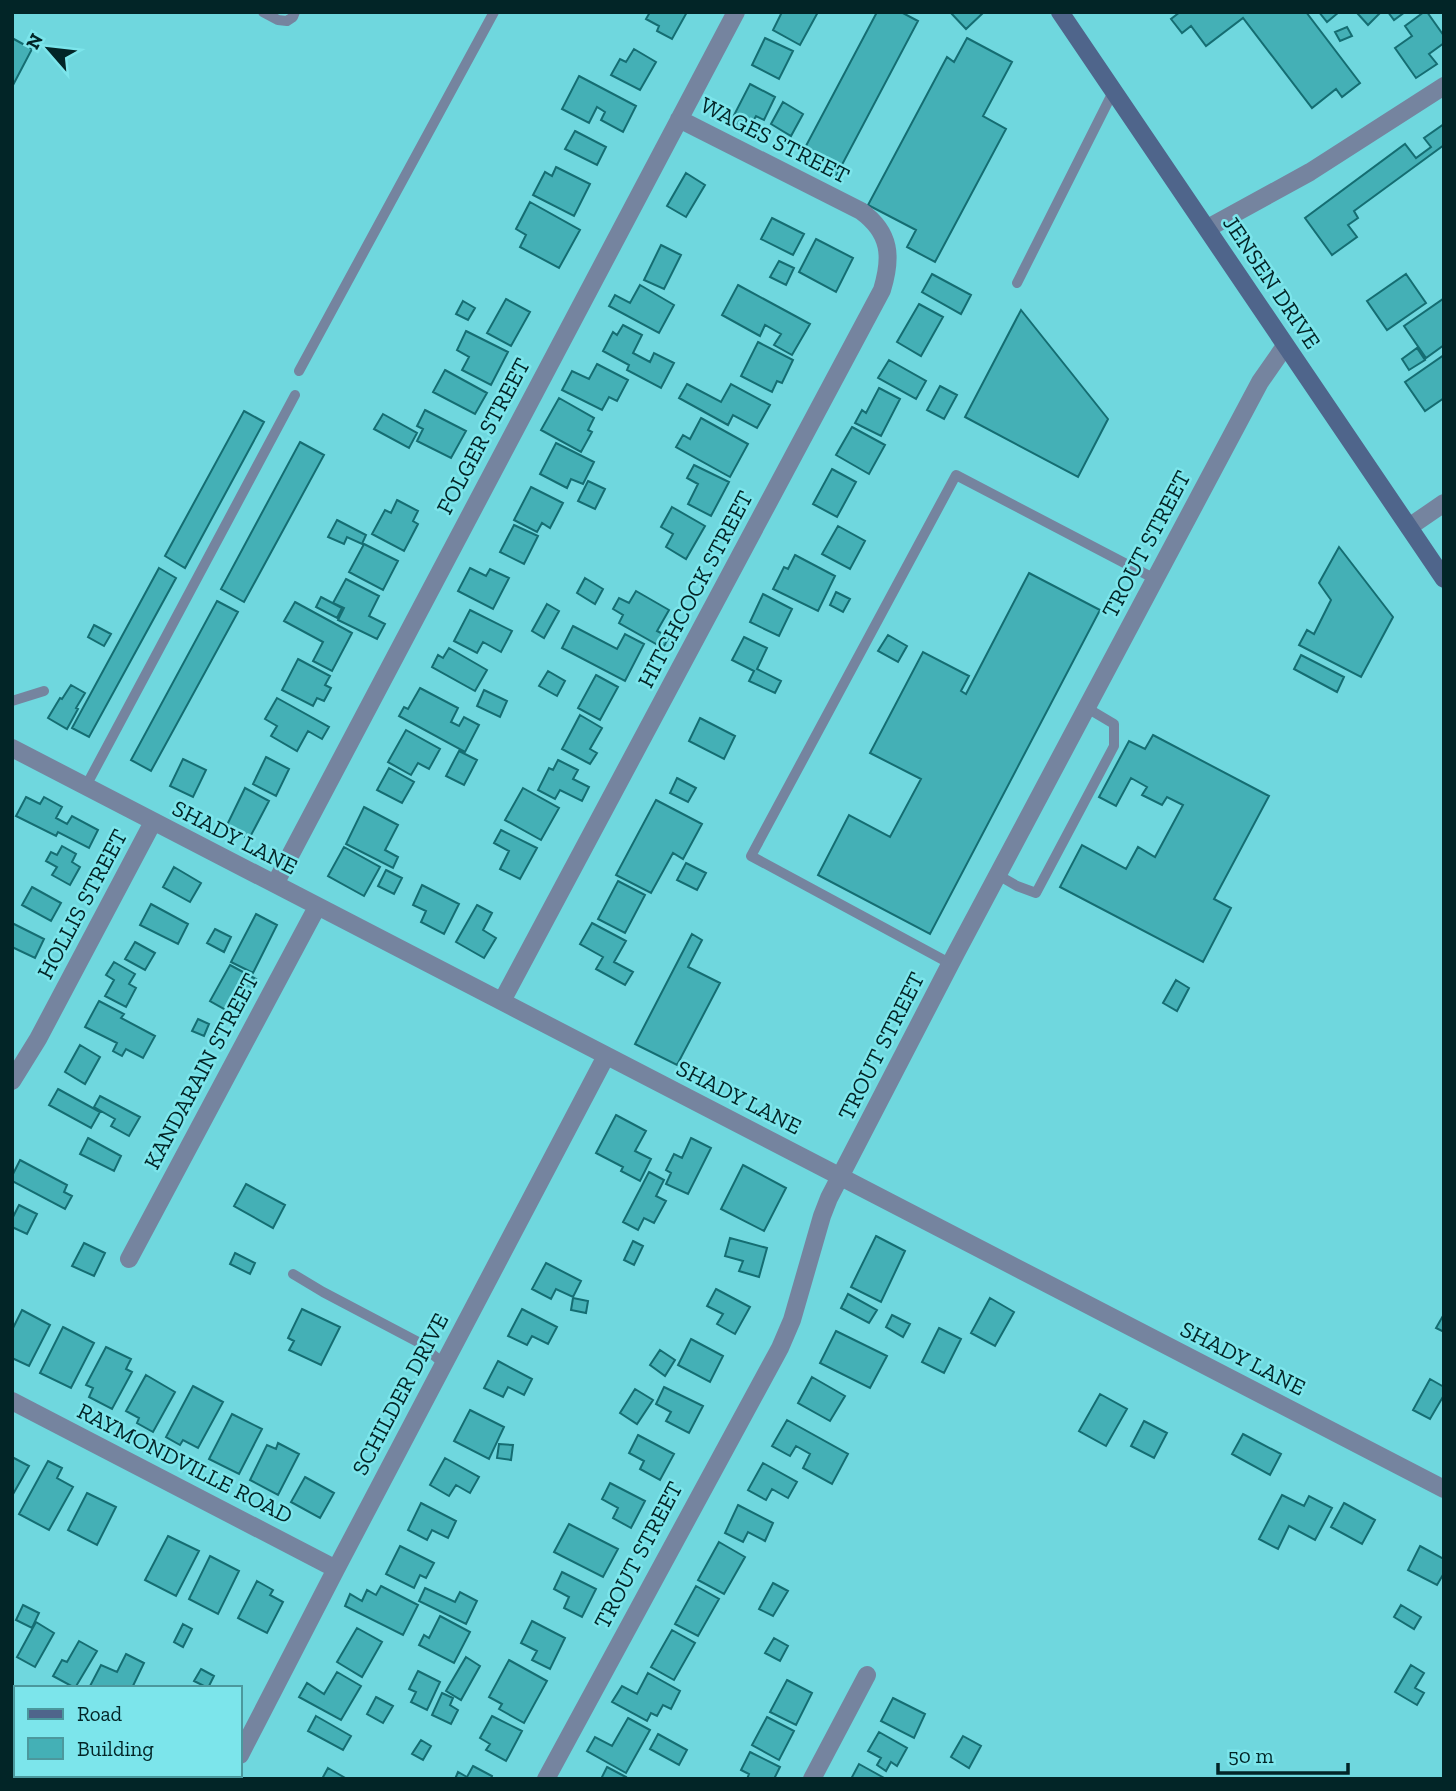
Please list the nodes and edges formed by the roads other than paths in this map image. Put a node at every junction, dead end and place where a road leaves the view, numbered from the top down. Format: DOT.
graph roads {
  1 [pos="264,12"];
  2 [pos="295,12"];
  3 [pos="494,12"];
  4 [pos="736,12"];
  5 [pos="1060,12"];
  6 [pos="1444,86"];
  7 [pos="1113,92"];
  8 [pos="679,118"];
  9 [pos="850,205"];
  10 [pos="1208,228"];
  11 [pos="1017,283"];
  12 [pos="1285,346"];
  13 [pos="299,371"];
  14 [pos="295,395"];
  15 [pos="1444,503"];
  16 [pos="1409,527"];
  17 [pos="1156,579"];
  18 [pos="1444,579"];
  19 [pos="44,691"];
  20 [pos="12,701"];
  21 [pos="1087,708"];
  22 [pos="12,748"];
  23 [pos="86,786"];
  24 [pos="153,822"];
  25 [pos="998,875"];
  26 [pos="275,884"];
  27 [pos="317,907"];
  28 [pos="951,964"];
  29 [pos="502,1001"];
  30 [pos="606,1056"];
  31 [pos="12,1081"];
  32 [pos="841,1177"];
  33 [pos="128,1259"];
  34 [pos="293,1274"];
  35 [pos="444,1364"];
  36 [pos="12,1401"];
  37 [pos="1444,1489"];
  38 [pos="336,1569"];
  39 [pos="867,1675"];
  40 [pos="242,1751"];
  41 [pos="546,1779"];
  42 [pos="812,1779"];
  1 -- 2 [label="lane"];
  3 -- 13 [label="lane"];
  4 -- 8 [label="street, FOLGER STREET"];
  5 -- 7 [label="main road, JENSEN DRIVE"];
  6 -- 10 [label="street"];
  7 -- 10 [label="main road, JENSEN DRIVE"];
  7 -- 11 [label="lane"];
  8 -- 9 [label="street, WAGES STREET"];
  8 -- 26 [label="street, FOLGER STREET"];
  9 -- 29 [label="street, HITCHCOCK STREET"];
  10 -- 12 [label="main road, JENSEN DRIVE"];
  12 -- 16 [label="main road, JENSEN DRIVE"];
  12 -- 17 [label="street, TROUT STREET"];
  14 -- 23 [label="lane"];
  15 -- 16 [label="street"];
  16 -- 18 [label="main road, JENSEN DRIVE"];
  17 -- 21 [label="street, TROUT STREET"];
  17 -- 28 [label="lane"];
  19 -- 20 [label="lane"];
  21 -- 25 [label="street, TROUT STREET"];
  21 -- 25 [label="lane"];
  22 -- 23 [label="street, SHADY LANE"];
  23 -- 24 [label="street, SHADY LANE"];
  24 -- 26 [label="street, SHADY LANE"];
  24 -- 31 [label="street, HOLLIS STREET"];
  25 -- 28 [label="street, TROUT STREET"];
  26 -- 27 [label="street, SHADY LANE"];
  27 -- 29 [label="street, SHADY LANE"];
  27 -- 33 [label="street, KANDARAIN STREET"];
  28 -- 32 [label="street, TROUT STREET"];
  29 -- 30 [label="street, SHADY LANE"];
  30 -- 32 [label="street, SHADY LANE"];
  30 -- 35 [label="street, SCHILDER DRIVE"];
  32 -- 37 [label="street, SHADY LANE"];
  32 -- 41 [label="street, TROUT STREET"];
  34 -- 35 [label="lane"];
  35 -- 38 [label="street, SCHILDER DRIVE"];
  36 -- 38 [label="street, RAYMONDVILLE ROAD"];
  38 -- 40 [label="street, SCHILDER DRIVE"];
  39 -- 42 [label="street"];
}
